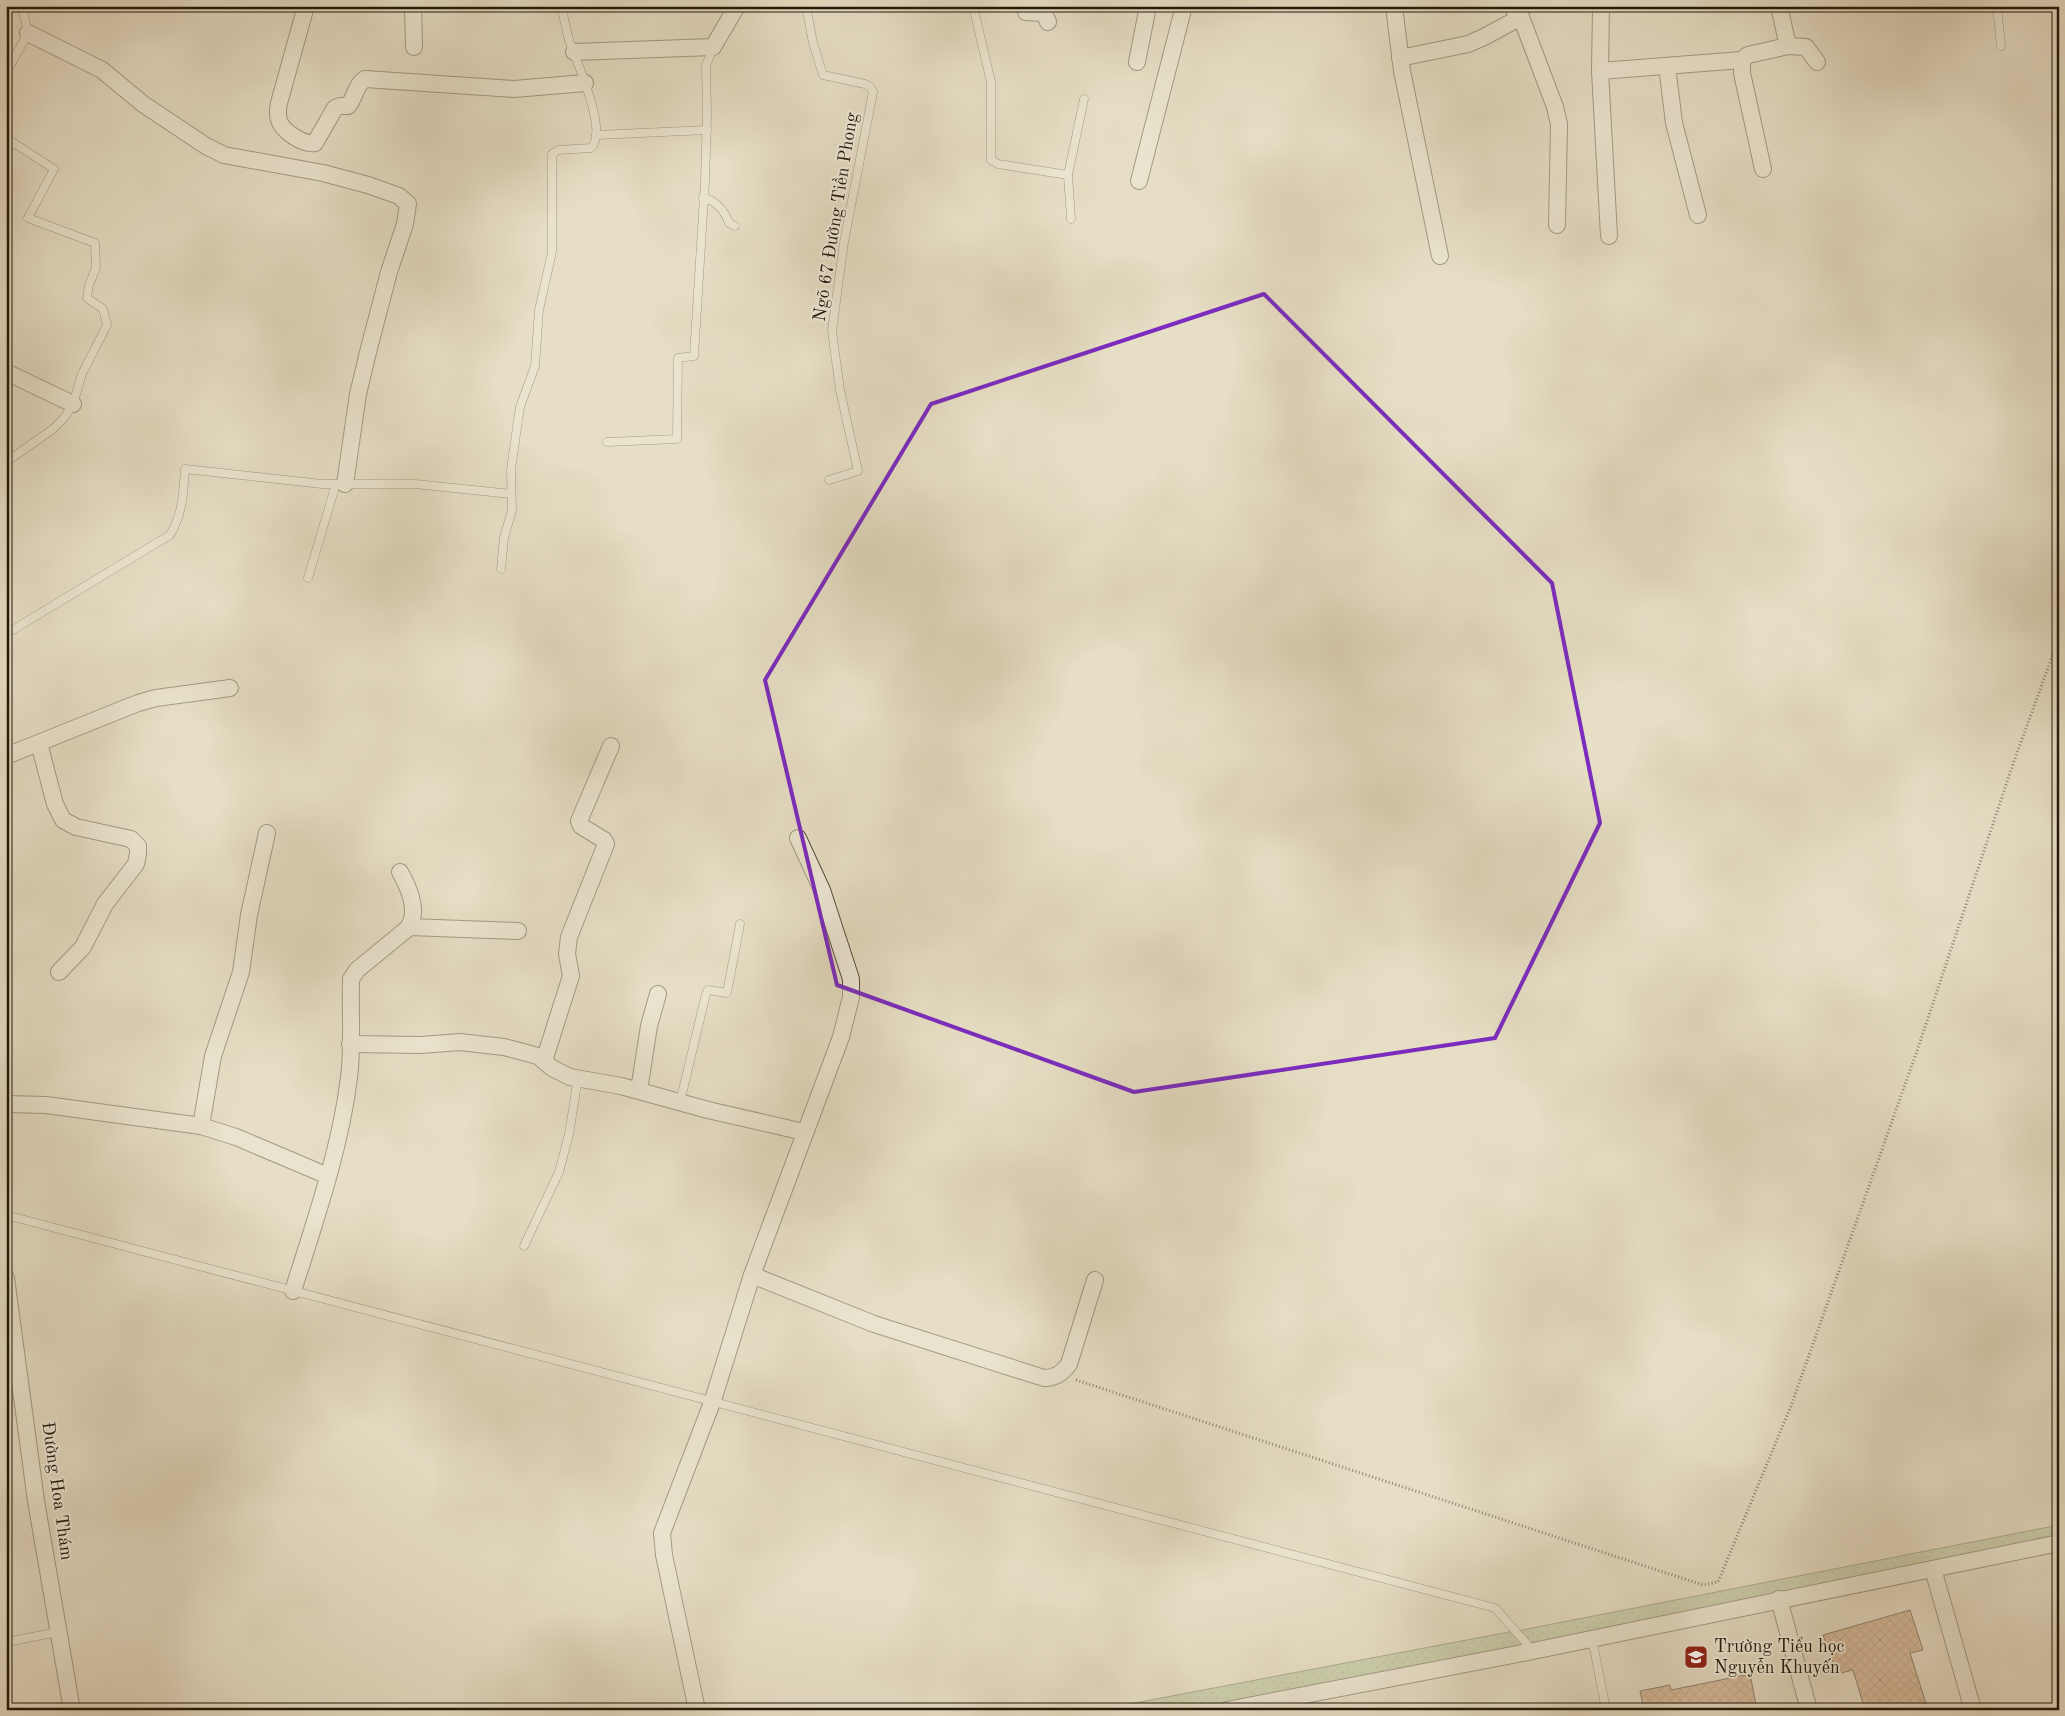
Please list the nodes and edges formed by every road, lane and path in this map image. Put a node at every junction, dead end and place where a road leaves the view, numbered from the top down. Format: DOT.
graph roads {
  1 [pos="22,6"];
  2 [pos="306,6"];
  3 [pos="413,6"];
  4 [pos="561,6"];
  5 [pos="738,6"];
  6 [pos="806,6"];
  7 [pos="973,6"];
  8 [pos="1025,6"];
  9 [pos="1148,6"];
  10 [pos="1184,6"];
  11 [pos="1394,6"];
  12 [pos="1601,6"];
  13 [pos="1779,6"];
  14 [pos="1997,6"];
  15 [pos="1516,12"];
  16 [pos="1048,22"];
  17 [pos="28,33"];
  18 [pos="1788,46"];
  19 [pos="2000,46"];
  20 [pos="414,47"];
  21 [pos="713,48"];
  22 [pos="574,52"];
  23 [pos="1400,58"];
  24 [pos="1742,60"];
  25 [pos="1137,62"];
  26 [pos="1817,62"];
  27 [pos="1667,66"];
  28 [pos="1600,71"];
  29 [pos="6,74"];
  30 [pos="585,83"];
  31 [pos="1084,100"];
  32 [pos="707,130"];
  33 [pos="596,135"];
  34 [pos="6,138"];
  35 [pos="1763,169"];
  36 [pos="1068,175"];
  37 [pos="1139,181"];
  38 [pos="703,198"];
  39 [pos="1698,215"];
  40 [pos="1071,219"];
  41 [pos="1556,225"];
  42 [pos="735,226"];
  43 [pos="1609,236"];
  44 [pos="1440,256"];
  45 [pos="6,372"];
  46 [pos="73,404"];
  47 [pos="607,442"];
  48 [pos="6,462"];
  49 [pos="829,480"];
  50 [pos="340,484"];
  51 [pos="511,494"];
  52 [pos="501,570"];
  53 [pos="308,578"];
  54 [pos="6,634"];
  55 [pos="2059,638"];
  56 [pos="230,688"];
  57 [pos="39,743"];
  58 [pos="611,746"];
  59 [pos="6,756"];
  60 [pos="268,833"];
  61 [pos="798,838"];
  62 [pos="400,872"];
  63 [pos="740,924"];
  64 [pos="409,927"];
  65 [pos="518,931"];
  66 [pos="59,972"];
  67 [pos="658,994"];
  68 [pos="350,1044"];
  69 [pos="544,1062"];
  70 [pos="578,1078"];
  71 [pos="638,1090"];
  72 [pos="680,1102"];
  73 [pos="6,1104"];
  74 [pos="202,1126"];
  75 [pos="804,1132"];
  76 [pos="328,1176"];
  77 [pos="6,1215"];
  78 [pos="524,1246"];
  79 [pos="752,1275"];
  80 [pos="6,1278"];
  81 [pos="1095,1280"];
  82 [pos="294,1291"];
  83 [pos="12,1361"];
  84 [pos="1060,1374"];
  85 [pos="713,1400"];
  86 [pos="2059,1544"];
  87 [pos="1933,1569"];
  88 [pos="1779,1600"];
  89 [pos="58,1632"];
  90 [pos="1592,1638"];
  91 [pos="6,1642"];
  92 [pos="1534,1651"];
  93 [pos="1231,1709"];
  94 [pos="72,1710"];
  95 [pos="697,1710"];
  96 [pos="1606,1710"];
  97 [pos="1809,1710"];
  98 [pos="1973,1710"];
  1 -- 17 [label="lane"];
  2 -- 30 [label="street"];
  3 -- 20 [label="street"];
  4 -- 22 [label="lane"];
  5 -- 21 [label="street"];
  6 -- 49 [label="lane, Ngõ 67 Đường Tiền Phong"];
  7 -- 36 [label="lane"];
  8 -- 16 [label="street"];
  9 -- 25 [label="street"];
  10 -- 37 [label="street"];
  11 -- 23 [label="street"];
  12 -- 28 [label="street"];
  13 -- 18 [label="street"];
  14 -- 19 [label="lane"];
  15 -- 23 [label="street"];
  15 -- 41 [label="street"];
  17 -- 29 [label="lane"];
  17 -- 50 [label="street"];
  18 -- 24 [label="street"];
  18 -- 26 [label="street"];
  21 -- 22 [label="street"];
  21 -- 32 [label="lane"];
  22 -- 30 [label="lane"];
  23 -- 44 [label="street"];
  24 -- 27 [label="street"];
  24 -- 35 [label="street"];
  27 -- 28 [label="street"];
  27 -- 39 [label="street"];
  28 -- 43 [label="street"];
  30 -- 33 [label="lane"];
  31 -- 36 [label="lane"];
  32 -- 33 [label="lane"];
  32 -- 38 [label="lane"];
  33 -- 51 [label="lane"];
  34 -- 46 [label="lane"];
  36 -- 40 [label="lane"];
  38 -- 42 [label="lane"];
  38 -- 47 [label="lane"];
  45 -- 46 [label="street"];
  46 -- 48 [label="lane"];
  50 -- 51 [label="lane"];
  50 -- 53 [label="lane"];
  50 -- 54 [label="lane"];
  51 -- 52 [label="lane"];
  55 -- 84 [label="path"];
  56 -- 57 [label="street"];
  57 -- 59 [label="street"];
  57 -- 66 [label="street"];
  58 -- 69 [label="street"];
  60 -- 74 [label="street"];
  61 -- 75 [label="street"];
  62 -- 64 [label="street"];
  63 -- 72 [label="lane"];
  64 -- 65 [label="street"];
  64 -- 68 [label="street"];
  67 -- 71 [label="street"];
  68 -- 69 [label="street"];
  68 -- 76 [label="street"];
  69 -- 70 [label="street"];
  70 -- 71 [label="street"];
  70 -- 78 [label="lane"];
  71 -- 72 [label="street"];
  72 -- 75 [label="street"];
  73 -- 74 [label="street"];
  74 -- 76 [label="street"];
  75 -- 79 [label="street"];
  76 -- 82 [label="street"];
  77 -- 82 [label="lane"];
  79 -- 84 [label="street"];
  79 -- 85 [label="street"];
  80 -- 83 [label="street, Đường Hoa Thám"];
  81 -- 84 [label="street"];
  82 -- 85 [label="lane"];
  83 -- 89 [label="street, Đường Hoa Thám"];
  85 -- 92 [label="lane"];
  85 -- 95 [label="street"];
  86 -- 87 [label="street"];
  87 -- 88 [label="street"];
  87 -- 98 [label="street"];
  88 -- 90 [label="street"];
  88 -- 97 [label="street"];
  89 -- 91 [label="lane"];
  89 -- 94 [label="street, Đường Hoa Thám"];
  90 -- 92 [label="street"];
  90 -- 96 [label="lane"];
  92 -- 93 [label="street"];
}
